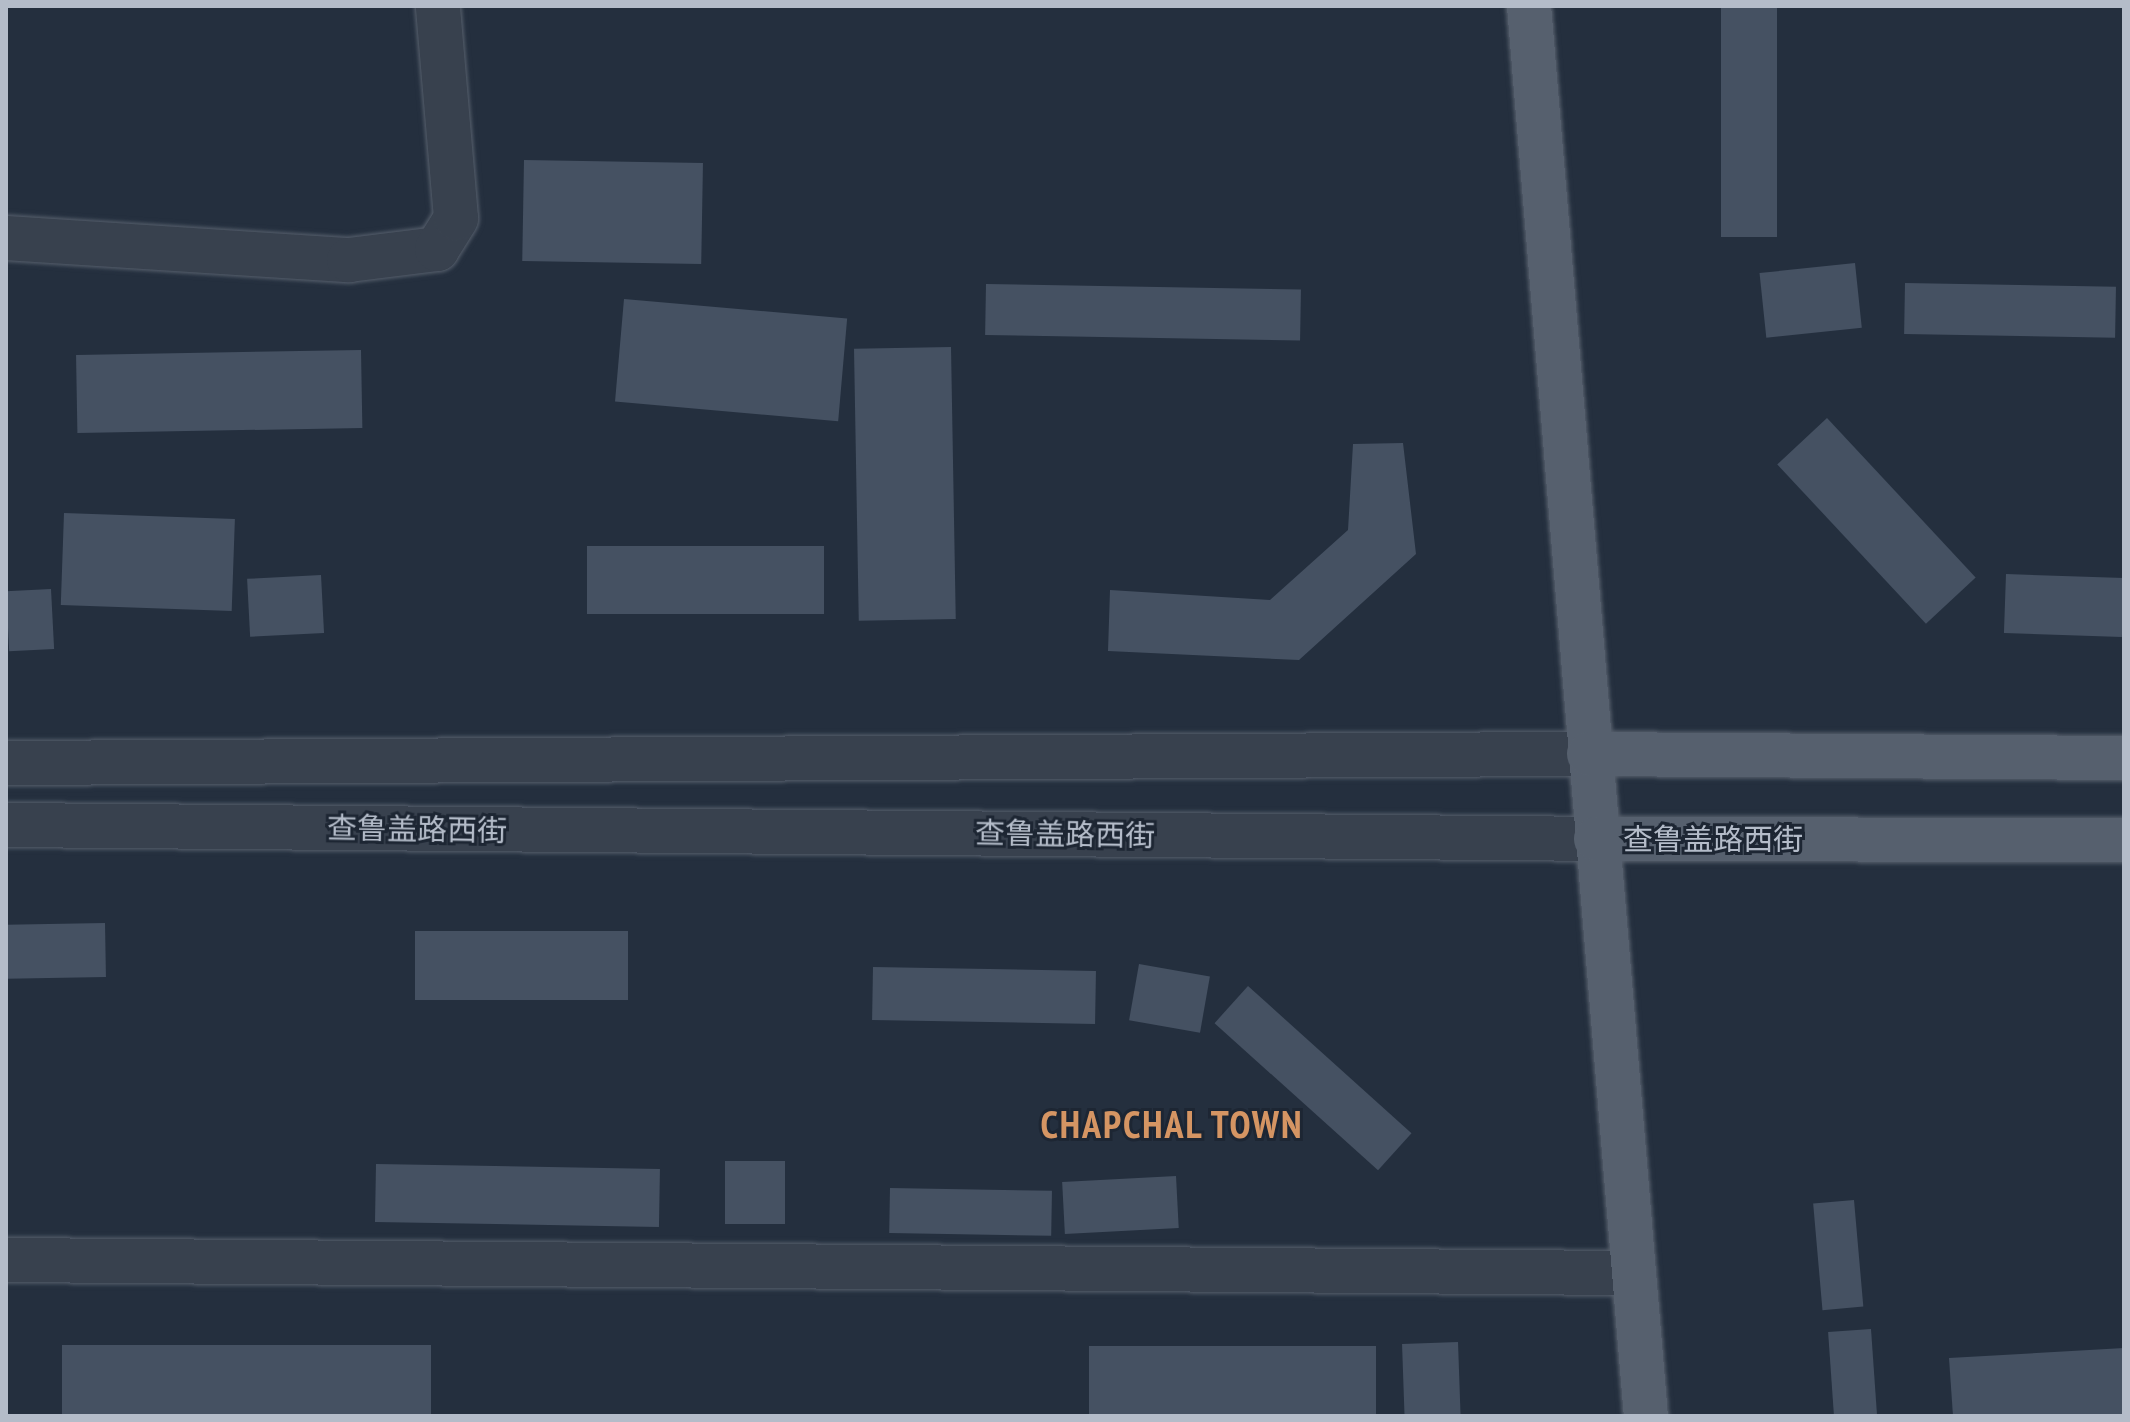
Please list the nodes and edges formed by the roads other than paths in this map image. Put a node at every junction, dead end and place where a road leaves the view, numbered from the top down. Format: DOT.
graph roads {
  1 [pos="438,6"];
  2 [pos="1529,6"];
  3 [pos="6,238"];
  4 [pos="1589,754"];
  5 [pos="2124,758"];
  6 [pos="6,763"];
  7 [pos="6,825"];
  8 [pos="1596,839"];
  9 [pos="2124,840"];
  10 [pos="6,1260"];
  11 [pos="1634,1273"];
  12 [pos="1646,1416"];
  1 -- 3 [label="street"];
  2 -- 4 [label="main road"];
  4 -- 5 [label="main road"];
  4 -- 6 [label="street"];
  4 -- 8 [label="main road"];
  7 -- 8 [label="street, 查鲁盖路西街"];
  8 -- 9 [label="main road, 查鲁盖路西街"];
  8 -- 11 [label="main road"];
  10 -- 11 [label="street"];
  11 -- 12 [label="main road"];
}
